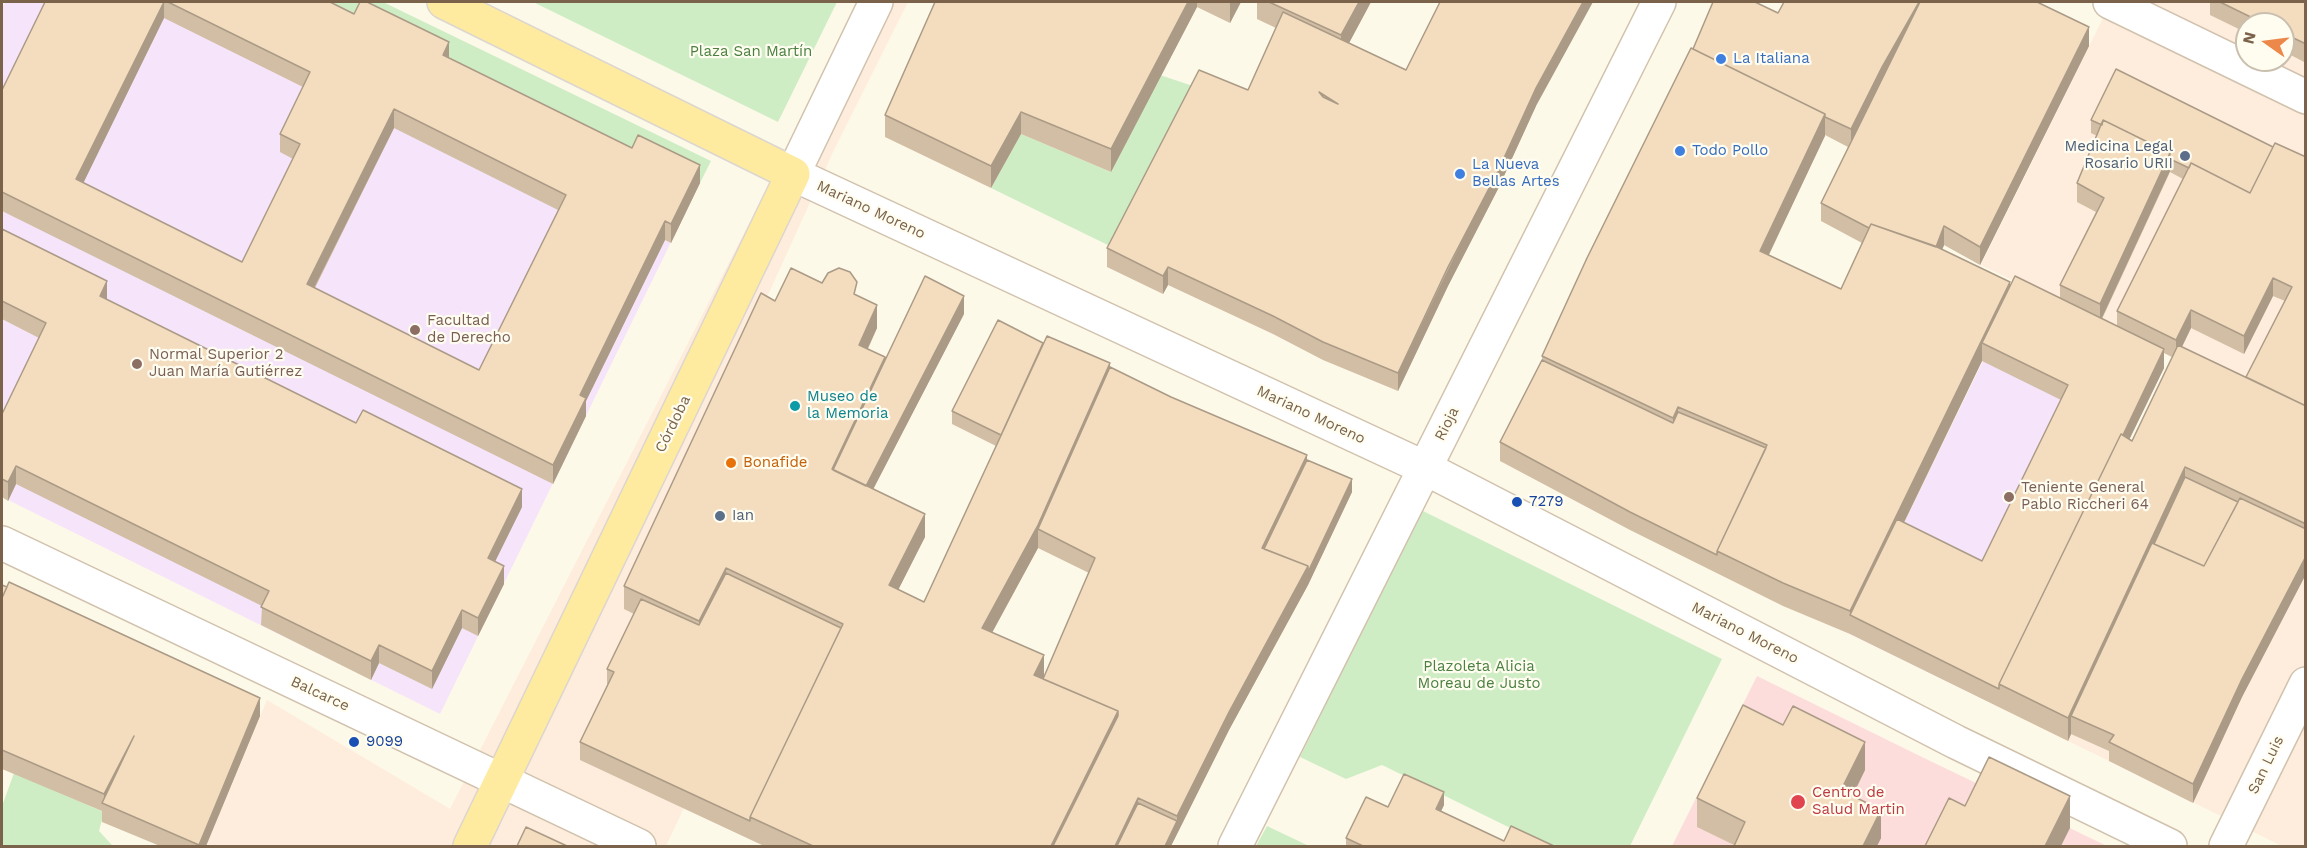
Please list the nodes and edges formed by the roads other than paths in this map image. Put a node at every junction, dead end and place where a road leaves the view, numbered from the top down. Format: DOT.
graph roads {
  1 [pos="444,2"];
  2 [pos="876,2"];
  3 [pos="1659,2"];
  4 [pos="2110,2"];
  5 [pos="2306,97"];
  6 [pos="793,174"];
  7 [pos="1425,468"];
  8 [pos="2,543"];
  9 [pos="2306,684"];
  10 [pos="502,780"];
  11 [pos="470,846"];
  12 [pos="639,846"];
  13 [pos="1235,846"];
  14 [pos="2170,846"];
  15 [pos="2226,846"];
  1 -- 6 [label="main road, Mariano Moreno"];
  2 -- 6 [label="street, Córdoba"];
  3 -- 7 [label="street, Rioja"];
  4 -- 5 [label="street"];
  6 -- 7 [label="street, Mariano Moreno"];
  6 -- 10 [label="main road, Córdoba"];
  7 -- 13 [label="street, Rioja"];
  7 -- 14 [label="street, Mariano Moreno"];
  8 -- 10 [label="street, Balcarce"];
  9 -- 15 [label="street, San Luis"];
  10 -- 11 [label="main road, Córdoba"];
  10 -- 12 [label="street, Balcarce"];
}
